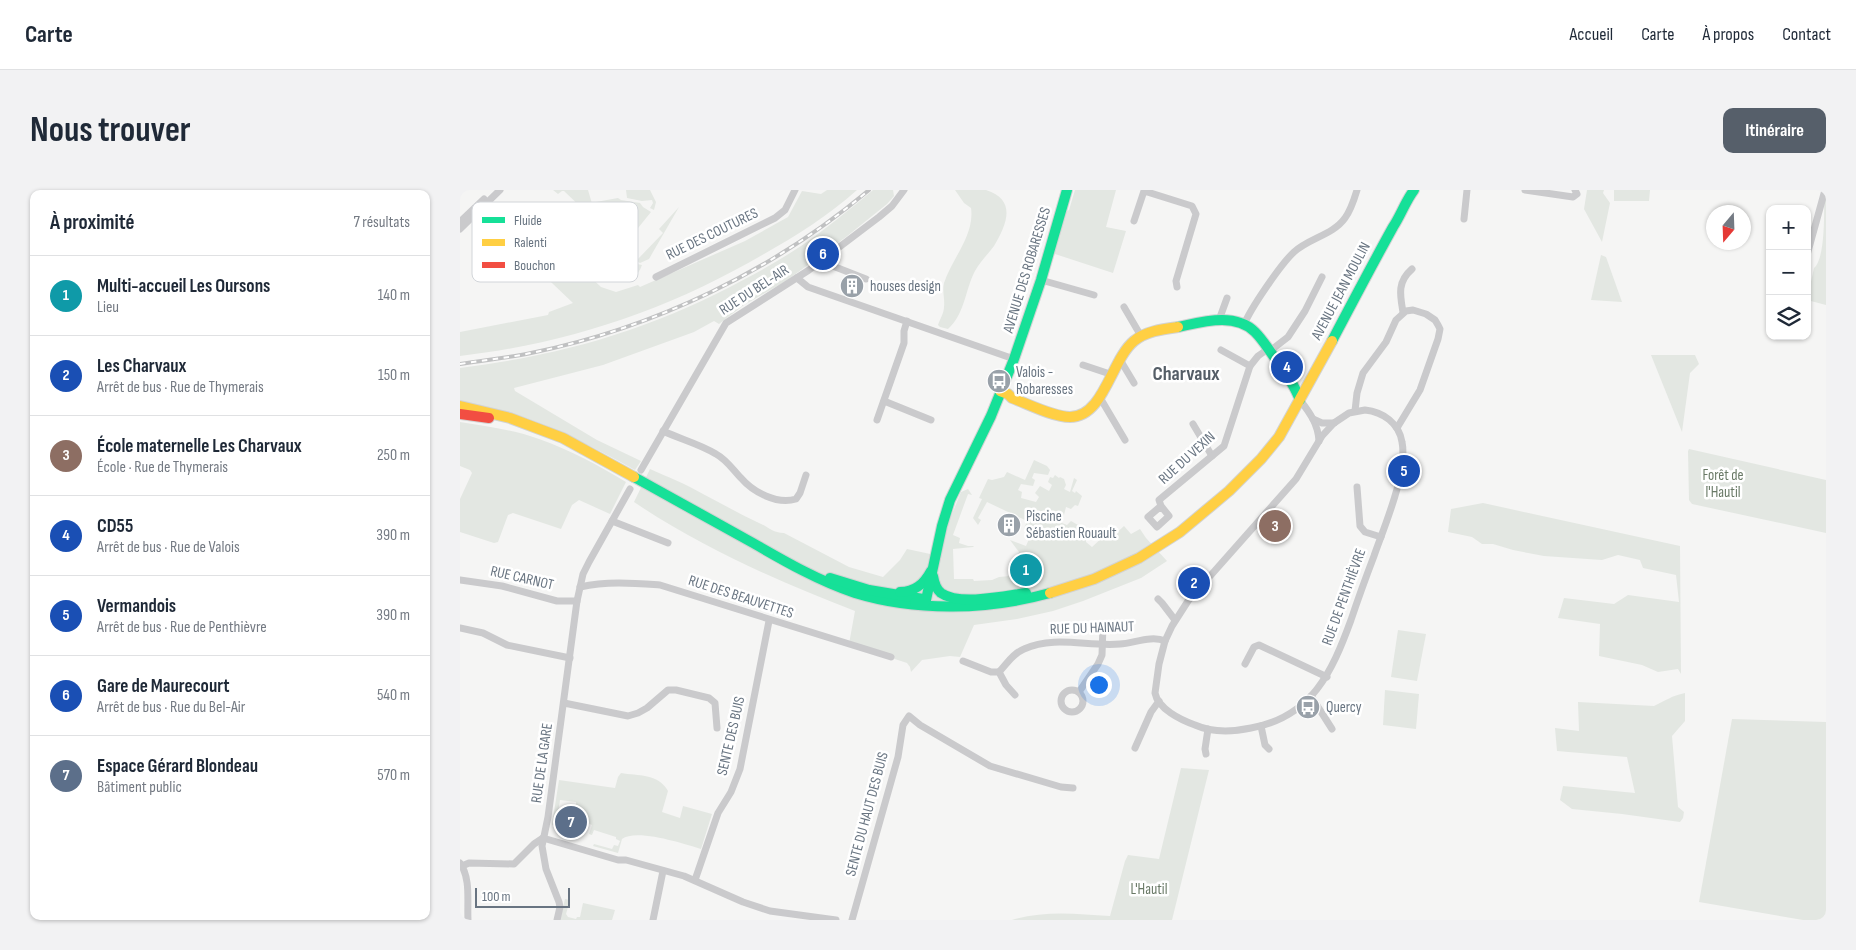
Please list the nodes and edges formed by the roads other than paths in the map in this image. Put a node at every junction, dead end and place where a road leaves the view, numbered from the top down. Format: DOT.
graph roads {
  1 [pos="493,190"];
  2 [pos="500,190"];
  3 [pos="795,190"];
  4 [pos="903,190"];
  5 [pos="1067,190"];
  6 [pos="1357,190"];
  7 [pos="1406,190"];
  8 [pos="1414,190"];
  9 [pos="1467,190"];
  10 [pos="1525,190"];
  11 [pos="1825,190"];
  12 [pos="1144,191"];
  13 [pos="1576,193"];
  14 [pos="480,202"];
  15 [pos="488,202"];
  16 [pos="463,218"];
  17 [pos="1464,219"];
  18 [pos="1134,221"];
  19 [pos="460,229"];
  20 [pos="1808,250"];
  21 [pos="820,261"];
  22 [pos="1412,269"];
  23 [pos="656,277"];
  24 [pos="1322,277"];
  25 [pos="797,278"];
  26 [pos="866,279"];
  27 [pos="1041,280"];
  28 [pos="1177,287"];
  29 [pos="1094,295"];
  30 [pos="1227,298"];
  31 [pos="1124,307"];
  32 [pos="1403,312"];
  33 [pos="1219,320"];
  34 [pos="907,321"];
  35 [pos="1244,325"];
  36 [pos="1140,336"];
  37 [pos="1221,350"];
  38 [pos="1269,350"];
  39 [pos="1119,358"];
  40 [pos="1014,359"];
  41 [pos="1083,365"];
  42 [pos="1250,366"];
  43 [pos="1110,374"];
  44 [pos="1134,383"];
  45 [pos="1005,395"];
  46 [pos="1299,396"];
  47 [pos="1097,399"];
  48 [pos="884,401"];
  49 [pos="460,406"];
  50 [pos="1355,410"];
  51 [pos="460,414"];
  52 [pos="877,420"];
  53 [pos="931,420"];
  54 [pos="1193,424"];
  55 [pos="1322,428"];
  56 [pos="1397,428"];
  57 [pos="540,429"];
  58 [pos="663,431"];
  59 [pos="1125,440"];
  60 [pos="1212,456"];
  61 [pos="641,470"];
  62 [pos="806,475"];
  63 [pos="1357,487"];
  64 [pos="630,489"];
  65 [pos="1222,497"];
  66 [pos="1161,506"];
  67 [pos="612,521"];
  68 [pos="1381,537"];
  69 [pos="668,543"];
  70 [pos="779,557"];
  71 [pos="934,561"];
  72 [pos="813,572"];
  73 [pos="932,575"];
  74 [pos="460,580"];
  75 [pos="1077,584"];
  76 [pos="580,588"];
  77 [pos="1032,593"];
  78 [pos="864,596"];
  79 [pos="1158,599"];
  80 [pos="926,600"];
  81 [pos="577,601"];
  82 [pos="1175,620"];
  83 [pos="769,621"];
  84 [pos="1102,625"];
  85 [pos="460,628"];
  86 [pos="1165,641"];
  87 [pos="1103,644"];
  88 [pos="891,657"];
  89 [pos="570,658"];
  90 [pos="963,662"];
  91 [pos="1245,664"];
  92 [pos="999,672"];
  93 [pos="1327,677"];
  94 [pos="1079,692"];
  95 [pos="1015,695"];
  96 [pos="1312,696"];
  97 [pos="1159,701"];
  98 [pos="564,703"];
  99 [pos="1262,726"];
  100 [pos="717,728"];
  101 [pos="1208,729"];
  102 [pos="1332,729"];
  103 [pos="1136,748"];
  104 [pos="1269,749"];
  105 [pos="1206,754"];
  106 [pos="1073,788"];
  107 [pos="543,838"];
  108 [pos="461,864"];
  109 [pos="663,871"];
  110 [pos="695,880"];
  111 [pos="468,920"];
  112 [pos="557,920"];
  113 [pos="653,920"];
  114 [pos="836,920"];
  115 [pos="852,920"];
  1 -- 14 [label="street"];
  2 -- 15 [label="street"];
  3 -- 23 [label="street, RUE DES COUTURES"];
  4 -- 21 [label="street, RUE DU BEL-AIR"];
  5 -- 27 [label="main road, AVENUE DES ROBARESSES"];
  6 -- 35 [label="street"];
  7 -- 46 [label="main road, AVENUE JEAN MOULIN"];
  8 -- 46 [label="main road, AVENUE JEAN MOULIN"];
  9 -- 17 [label="street"];
  10 -- 13 [label="street"];
  11 -- 20 [label="street"];
  12 -- 18 [label="street"];
  12 -- 28 [label="street"];
  16 -- 19 [label="street"];
  21 -- 25 [label="street, RUE DU BEL-AIR"];
  21 -- 26 [label="street"];
  22 -- 32 [label="street"];
  24 -- 38 [label="street, RUE DU VEXIN"];
  25 -- 34 [label="street"];
  25 -- 58 [label="street, RUE DU BEL-AIR"];
  27 -- 29 [label="street"];
  27 -- 40 [label="main road, AVENUE DES ROBARESSES"];
  30 -- 33 [label="street"];
  31 -- 36 [label="street"];
  32 -- 50 [label="street"];
  32 -- 56 [label="street"];
  33 -- 35 [label="main road"];
  33 -- 36 [label="main road"];
  34 -- 40 [label="street"];
  34 -- 48 [label="street"];
  35 -- 38 [label="main road"];
  36 -- 39 [label="main road"];
  37 -- 42 [label="street"];
  38 -- 42 [label="street, RUE DU VEXIN"];
  38 -- 46 [label="main road"];
  39 -- 43 [label="main road"];
  39 -- 44 [label="street"];
  40 -- 45 [label="main road, AVENUE DES ROBARESSES"];
  41 -- 43 [label="street"];
  42 -- 60 [label="street, RUE DU VEXIN"];
  43 -- 47 [label="main road"];
  45 -- 47 [label="main road"];
  45 -- 71 [label="main road, AVENUE DES ROBARESSES"];
  46 -- 55 [label="street"];
  46 -- 65 [label="main road, AVENUE JEAN MOULIN"];
  46 -- 65 [label="main road, AVENUE JEAN MOULIN"];
  47 -- 59 [label="street"];
  48 -- 52 [label="street"];
  48 -- 53 [label="street"];
  49 -- 57 [label="main road"];
  50 -- 55 [label="street"];
  50 -- 56 [label="street"];
  51 -- 57 [label="main road"];
  54 -- 60 [label="street"];
  55 -- 82 [label="street"];
  56 -- 68 [label="street, RUE DE PENTHIÈVRE"];
  57 -- 70 [label="main road"];
  58 -- 61 [label="street, RUE DU BEL-AIR"];
  58 -- 62 [label="street"];
  60 -- 66 [label="street, RUE DU VEXIN"];
  63 -- 68 [label="street"];
  64 -- 67 [label="street"];
  65 -- 75 [label="main road"];
  67 -- 69 [label="street"];
  67 -- 76 [label="street"];
  68 -- 93 [label="street, RUE DE PENTHIÈVRE"];
  70 -- 72 [label="main road"];
  70 -- 78 [label="main road"];
  71 -- 72 [label="main road"];
  71 -- 73 [label="main road, AVENUE DES ROBARESSES"];
  72 -- 80 [label="main road"];
  73 -- 77 [label="main road"];
  73 -- 80 [label="main road, AVENUE DES ROBARESSES"];
  74 -- 81 [label="street, RUE CARNOT"];
  75 -- 77 [label="main road"];
  75 -- 78 [label="main road"];
  76 -- 81 [label="street"];
  76 -- 83 [label="street, RUE DES BEAUVETTES"];
  77 -- 80 [label="main road"];
  78 -- 80 [label="main road"];
  79 -- 82 [label="street"];
  81 -- 89 [label="street, RUE DE LA GARE"];
  82 -- 86 [label="street"];
  83 -- 88 [label="street, RUE DES BEAUVETTES"];
  83 -- 110 [label="street, SENTE DES BUIS"];
  84 -- 87 [label="street"];
  85 -- 89 [label="street"];
  86 -- 87 [label="street, RUE DU HAINAUT"];
  86 -- 97 [label="street"];
  87 -- 92 [label="street, RUE DU HAINAUT"];
  87 -- 94 [label="street"];
  89 -- 98 [label="street, RUE DE LA GARE"];
  90 -- 92 [label="street"];
  91 -- 93 [label="street"];
  92 -- 95 [label="street"];
  93 -- 96 [label="street, RUE DE PENTHIÈVRE"];
  96 -- 99 [label="street, RUE DE PENTHIÈVRE"];
  96 -- 102 [label="street"];
  97 -- 101 [label="street, RUE DE PENTHIÈVRE"];
  97 -- 103 [label="street"];
  98 -- 100 [label="street"];
  98 -- 107 [label="street, RUE DE LA GARE"];
  99 -- 101 [label="street, RUE DE PENTHIÈVRE"];
  99 -- 104 [label="street"];
  101 -- 105 [label="street"];
  106 -- 115 [label="street, SENTE DU HAUT DES BUIS"];
  107 -- 108 [label="street"];
  107 -- 109 [label="street"];
  107 -- 112 [label="street, RUE DE LA GARE"];
  108 -- 111 [label="street"];
  109 -- 110 [label="street"];
  109 -- 113 [label="street"];
  110 -- 114 [label="street"];
}
